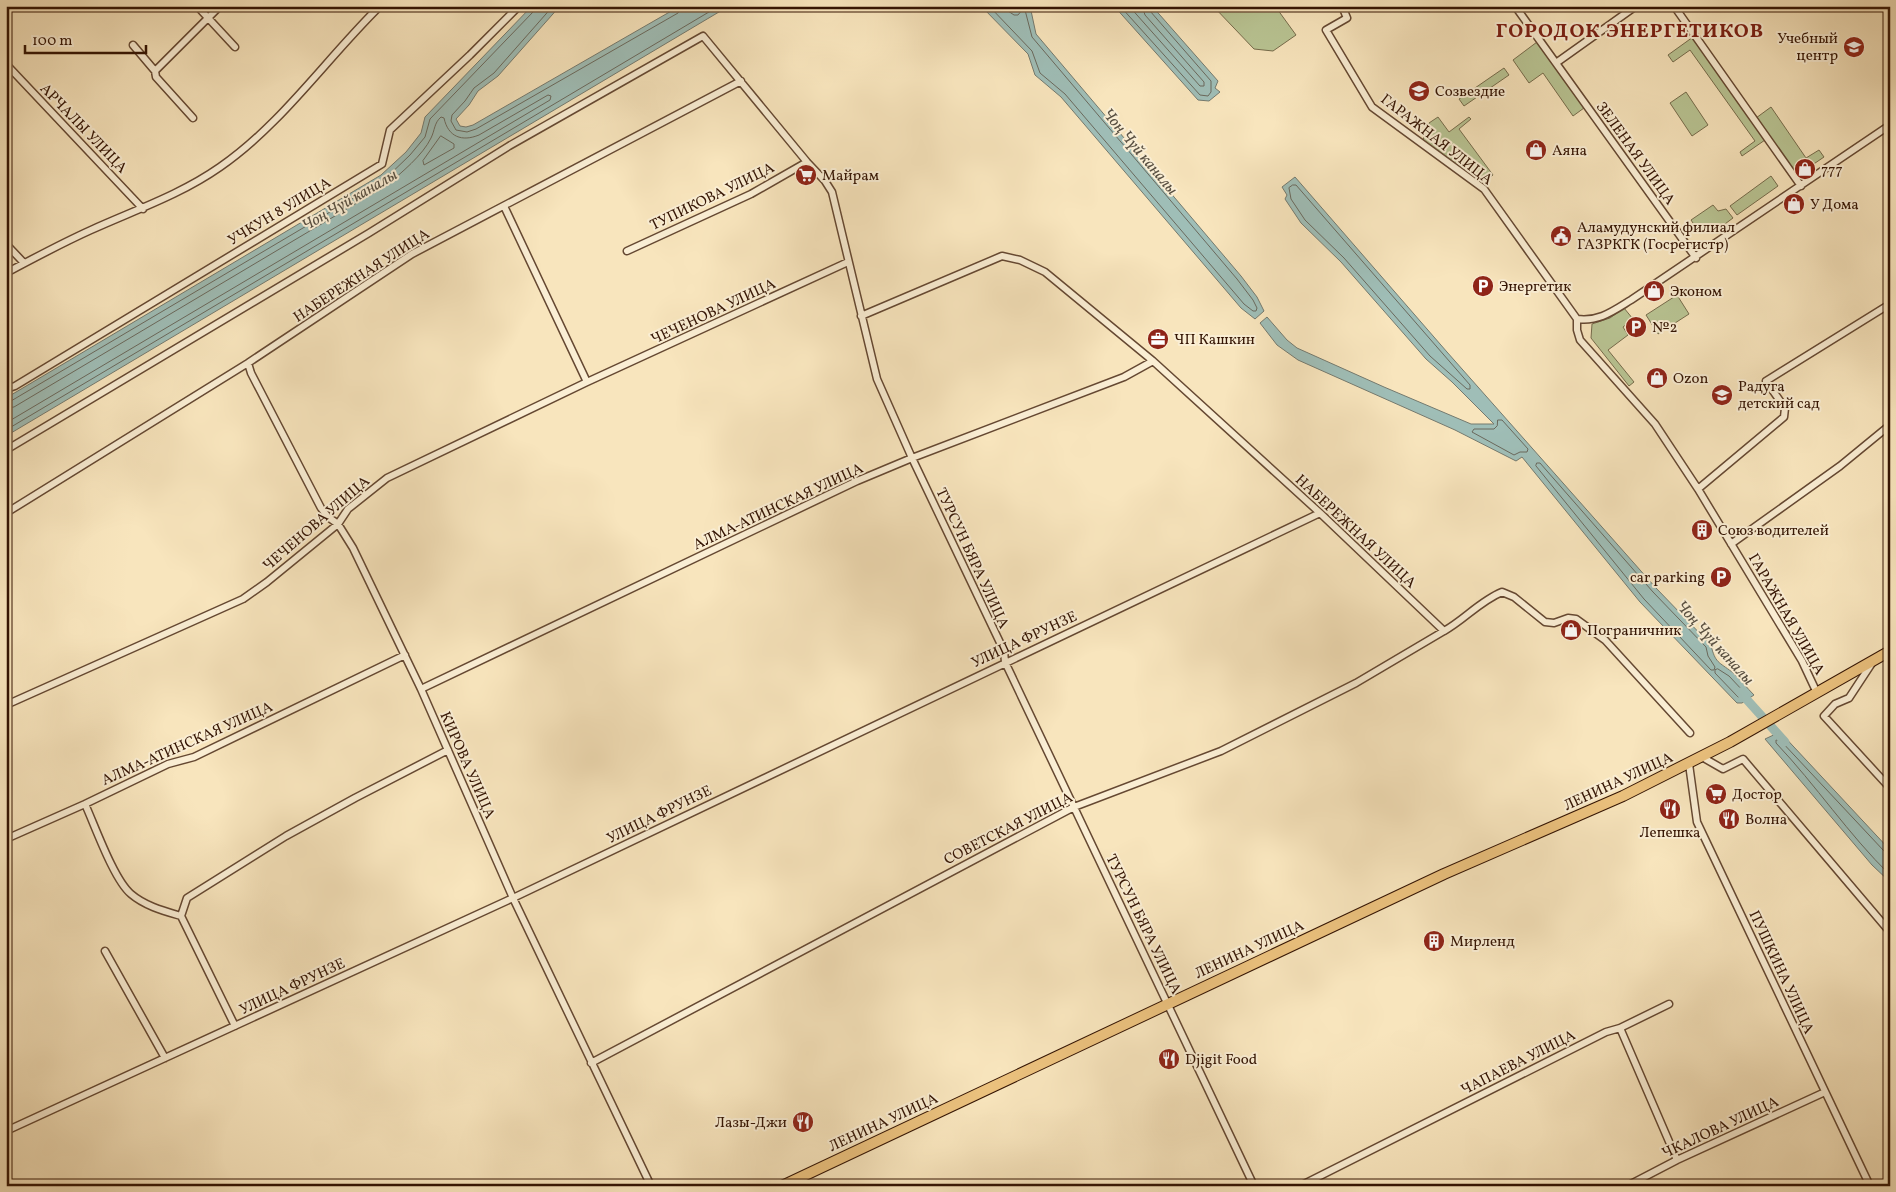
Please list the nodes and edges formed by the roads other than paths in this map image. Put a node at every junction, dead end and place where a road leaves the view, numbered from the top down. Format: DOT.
graph roads {
  1 [pos="197,6"];
  2 [pos="220,6"];
  3 [pos="380,6"];
  4 [pos="519,6"];
  5 [pos="1342,6"];
  6 [pos="1515,6"];
  7 [pos="1636,6"];
  8 [pos="1674,6"];
  9 [pos="208,18"];
  10 [pos="133,45"];
  11 [pos="235,47"];
  12 [pos="1556,63"];
  13 [pos="6,64"];
  14 [pos="155,71"];
  15 [pos="742,81"];
  16 [pos="192,118"];
  17 [pos="1890,125"];
  18 [pos="807,162"];
  19 [pos="1801,186"];
  20 [pos="504,206"];
  21 [pos="143,209"];
  22 [pos="6,244"];
  23 [pos="627,251"];
  24 [pos="1696,258"];
  25 [pos="848,262"];
  26 [pos="24,263"];
  27 [pos="6,273"];
  28 [pos="1890,304"];
  29 [pos="861,316"];
  30 [pos="1577,319"];
  31 [pos="1152,361"];
  32 [pos="248,363"];
  33 [pos="587,382"];
  34 [pos="6,389"];
  35 [pos="1890,425"];
  36 [pos="6,450"];
  37 [pos="912,458"];
  38 [pos="1698,489"];
  39 [pos="6,513"];
  40 [pos="1320,513"];
  41 [pos="338,524"];
  42 [pos="1732,544"];
  43 [pos="1444,631"];
  44 [pos="1890,651"];
  45 [pos="405,655"];
  46 [pos="1874,660"];
  47 [pos="1005,662"];
  48 [pos="421,689"];
  49 [pos="1817,693"];
  50 [pos="6,705"];
  51 [pos="1690,732"];
  52 [pos="448,750"];
  53 [pos="1702,757"];
  54 [pos="1689,764"];
  55 [pos="1890,788"];
  56 [pos="85,804"];
  57 [pos="1074,807"];
  58 [pos="6,839"];
  59 [pos="512,898"];
  60 [pos="181,916"];
  61 [pos="1890,932"];
  62 [pos="105,951"];
  63 [pos="1169,1004"];
  64 [pos="1669,1004"];
  65 [pos="235,1026"];
  66 [pos="1620,1028"];
  67 [pos="165,1058"];
  68 [pos="590,1063"];
  69 [pos="1825,1092"];
  70 [pos="6,1131"];
  71 [pos="1677,1160"];
  72 [pos="651,1186"];
  73 [pos="782,1186"];
  74 [pos="1254,1186"];
  75 [pos="1300,1186"];
  76 [pos="1627,1186"];
  77 [pos="1870,1186"];
  1 -- 9 [label="street"];
  2 -- 9 [label="street"];
  3 -- 21 [label="street"];
  4 -- 34 [label="street, УЧКУН 8 УЛИЦА"];
  5 -- 30 [label="street, ГАРАЖНАЯ УЛИЦА"];
  6 -- 12 [label="street, ЗЕЛЕНАЯ УЛИЦА"];
  7 -- 12 [label="street"];
  8 -- 19 [label="street"];
  9 -- 11 [label="street"];
  9 -- 14 [label="street"];
  10 -- 14 [label="street"];
  12 -- 24 [label="street, ЗЕЛЕНАЯ УЛИЦА"];
  13 -- 21 [label="street, АРЧАЛЫ УЛИЦА"];
  14 -- 16 [label="street"];
  15 -- 18 [label="street, ТУРСУН БЯРА УЛИЦА"];
  15 -- 20 [label="street, НАБЕРЕЖНАЯ УЛИЦА"];
  15 -- 36 [label="street, ТУРСУН БЯРА УЛИЦА"];
  17 -- 19 [label="street"];
  18 -- 23 [label="street, ТУПИКОВА УЛИЦА"];
  18 -- 25 [label="street, ТУРСУН БЯРА УЛИЦА"];
  19 -- 24 [label="street"];
  20 -- 32 [label="street, НАБЕРЕЖНАЯ УЛИЦА"];
  20 -- 33 [label="street"];
  21 -- 26 [label="street"];
  22 -- 26 [label="street"];
  24 -- 30 [label="street"];
  25 -- 29 [label="street, ТУРСУН БЯРА УЛИЦА"];
  25 -- 33 [label="street, ЧЕЧЕНОВА УЛИЦА"];
  26 -- 27 [label="street"];
  28 -- 38 [label="street"];
  29 -- 31 [label="street, НАБЕРЕЖНАЯ УЛИЦА"];
  29 -- 37 [label="street, ТУРСУН БЯРА УЛИЦА"];
  30 -- 38 [label="street, ГАРАЖНАЯ УЛИЦА"];
  31 -- 37 [label="street, АЛМА-АТИНСКАЯ УЛИЦА"];
  31 -- 40 [label="street, НАБЕРЕЖНАЯ УЛИЦА"];
  32 -- 39 [label="street, НАБЕРЕЖНАЯ УЛИЦА"];
  32 -- 41 [label="street, КИРОВА УЛИЦА"];
  33 -- 41 [label="street, ЧЕЧЕНОВА УЛИЦА"];
  35 -- 42 [label="street"];
  37 -- 47 [label="street, ТУРСУН БЯРА УЛИЦА"];
  37 -- 48 [label="street, АЛМА-АТИНСКАЯ УЛИЦА"];
  38 -- 42 [label="street, ГАРАЖНАЯ УЛИЦА"];
  40 -- 43 [label="street, НАБЕРЕЖНАЯ УЛИЦА"];
  40 -- 47 [label="street, УЛИЦА ФРУНЗЕ"];
  41 -- 45 [label="street, КИРОВА УЛИЦА"];
  41 -- 50 [label="street, ЧЕЧЕНОВА УЛИЦА"];
  42 -- 49 [label="street, ГАРАЖНАЯ УЛИЦА"];
  43 -- 51 [label="street"];
  43 -- 57 [label="street, СОВЕТСКАЯ УЛИЦА"];
  44 -- 46 [label="main road, ЛЕНИНА УЛИЦА"];
  45 -- 48 [label="street, КИРОВА УЛИЦА"];
  45 -- 56 [label="street, АЛМА-АТИНСКАЯ УЛИЦА"];
  46 -- 49 [label="main road, ЛЕНИНА УЛИЦА"];
  46 -- 55 [label="street"];
  47 -- 57 [label="street, ТУРСУН БЯРА УЛИЦА"];
  47 -- 59 [label="street, УЛИЦА ФРУНЗЕ"];
  48 -- 52 [label="street, КИРОВА УЛИЦА"];
  49 -- 53 [label="main road, ЛЕНИНА УЛИЦА"];
  52 -- 59 [label="street, КИРОВА УЛИЦА"];
  52 -- 60 [label="street"];
  53 -- 54 [label="main road, ЛЕНИНА УЛИЦА"];
  53 -- 61 [label="street"];
  54 -- 63 [label="main road, ЛЕНИНА УЛИЦА"];
  54 -- 69 [label="street, ПУШКИНА УЛИЦА"];
  56 -- 58 [label="street, АЛМА-АТИНСКАЯ УЛИЦА"];
  56 -- 60 [label="street"];
  57 -- 63 [label="street, ТУРСУН БЯРА УЛИЦА"];
  57 -- 68 [label="street, СОВЕТСКАЯ УЛИЦА"];
  59 -- 65 [label="street, УЛИЦА ФРУНЗЕ"];
  59 -- 68 [label="street, КИРОВА УЛИЦА"];
  60 -- 65 [label="street"];
  62 -- 67 [label="street"];
  63 -- 73 [label="main road, ЛЕНИНА УЛИЦА"];
  63 -- 74 [label="street, ТУРСУН БЯРА УЛИЦА"];
  64 -- 66 [label="street, ЧАПАЕВА УЛИЦА"];
  65 -- 67 [label="street, УЛИЦА ФРУНЗЕ"];
  66 -- 71 [label="street"];
  66 -- 75 [label="street, ЧАПАЕВА УЛИЦА"];
  67 -- 70 [label="street, УЛИЦА ФРУНЗЕ"];
  68 -- 72 [label="street, КИРОВА УЛИЦА"];
  69 -- 71 [label="street, ЧКАЛОВА УЛИЦА"];
  69 -- 77 [label="street, ПУШКИНА УЛИЦА"];
  71 -- 76 [label="street, ЧКАЛОВА УЛИЦА"];
}
